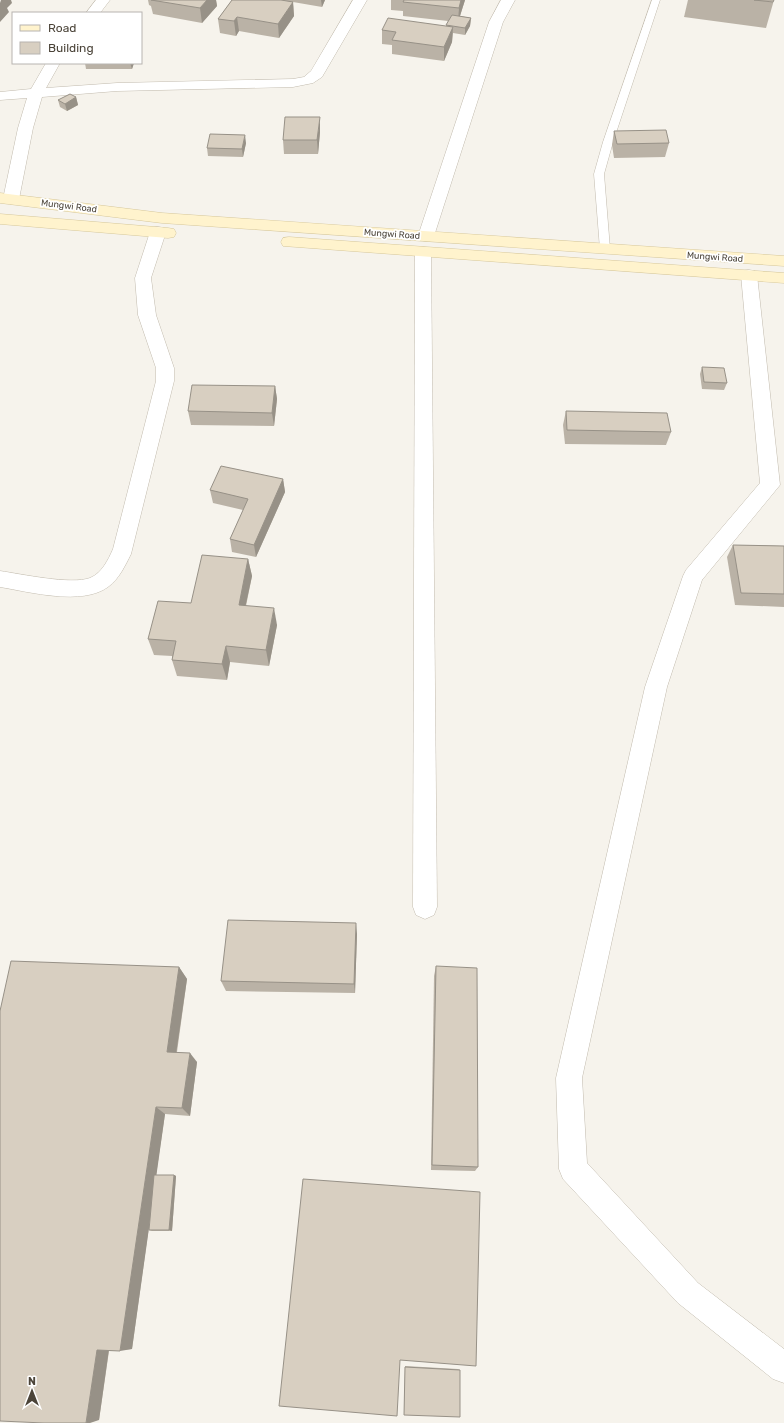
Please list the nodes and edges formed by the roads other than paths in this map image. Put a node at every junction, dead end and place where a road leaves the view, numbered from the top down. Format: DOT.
graph roads {
  1 [pos="103,0"];
  2 [pos="360,0"];
  3 [pos="508,0"];
  4 [pos="656,0"];
  5 [pos="94,12"];
  6 [pos="53,64"];
  7 [pos="36,93"];
  8 [pos="0,96"];
  9 [pos="6,199"];
  10 [pos="0,219"];
  11 [pos="158,232"];
  12 [pos="424,244"];
  13 [pos="605,249"];
  14 [pos="784,262"];
  15 [pos="749,275"];
  16 [pos="784,278"];
  17 [pos="0,579"];
  18 [pos="425,907"];
  19 [pos="784,1368"];
  1 -- 5 [label="street"];
  2 -- 7 [label="street"];
  3 -- 12 [label="street"];
  4 -- 13 [label="lane"];
  6 -- 7 [label="street"];
  7 -- 8 [label="street"];
  7 -- 9 [label="street"];
  9 -- 12 [label="main road, Mungwi Road"];
  10 -- 11 [label="main road, Mungwi Road"];
  11 -- 12 [label="main road, Mungwi Road"];
  11 -- 17 [label="street"];
  12 -- 13 [label="main road, Mungwi Road"];
  12 -- 15 [label="main road, Mungwi Road"];
  12 -- 18 [label="street"];
  13 -- 14 [label="main road, Mungwi Road"];
  15 -- 16 [label="main road, Mungwi Road"];
  15 -- 19 [label="street"];
}
